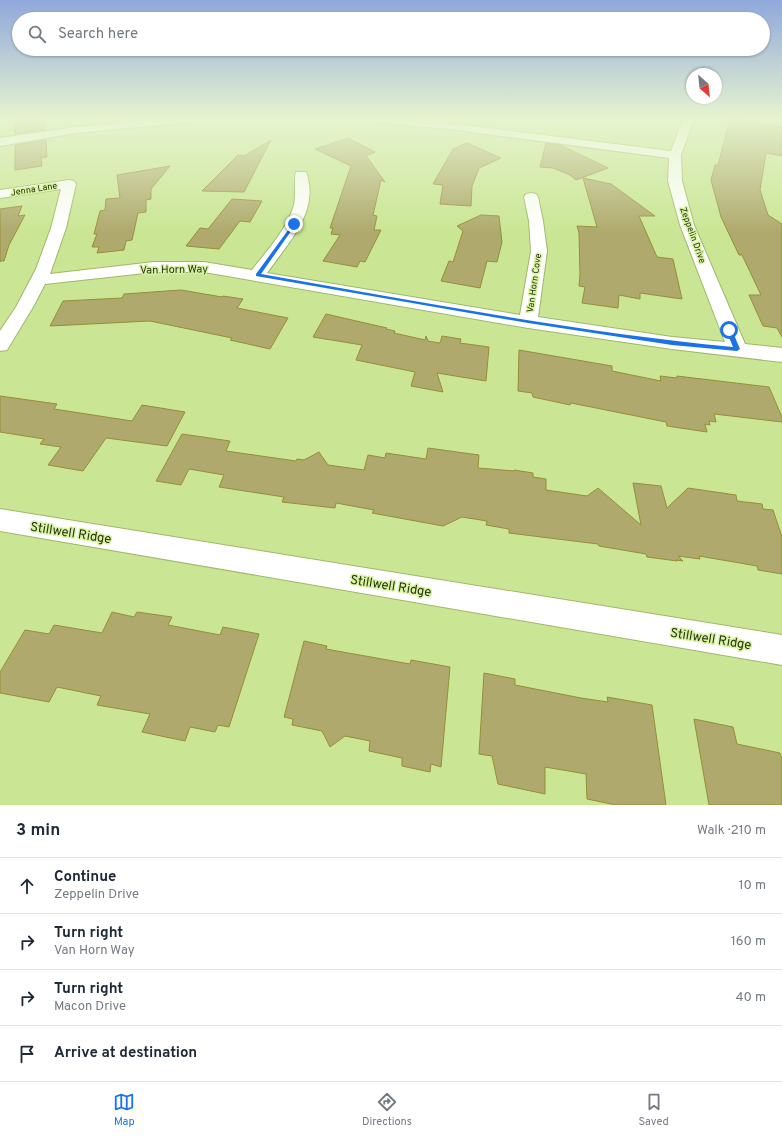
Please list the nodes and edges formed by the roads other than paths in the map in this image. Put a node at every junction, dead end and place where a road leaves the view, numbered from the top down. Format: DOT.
graph roads {
  1 [pos="674,157"];
  2 [pos="301,175"];
  3 [pos="0,194"];
  4 [pos="531,197"];
  5 [pos="257,275"];
  6 [pos="40,280"];
  7 [pos="528,322"];
  8 [pos="0,345"];
  9 [pos="737,349"];
  10 [pos="782,355"];
  11 [pos="0,520"];
  12 [pos="782,650"];
  1 -- 9 [label="street, Zeppelin Drive"];
  2 -- 5 [label="street"];
  3 -- 6 [label="street, Jenna Lane"];
  4 -- 7 [label="street, Van Horn Cove"];
  5 -- 6 [label="street, Van Horn Way"];
  5 -- 7 [label="street, Van Horn Way"];
  6 -- 8 [label="street"];
  7 -- 9 [label="street, Van Horn Way"];
  9 -- 10 [label="street, Van Horn Way"];
  11 -- 12 [label="street, Stillwell Ridge"];
}
